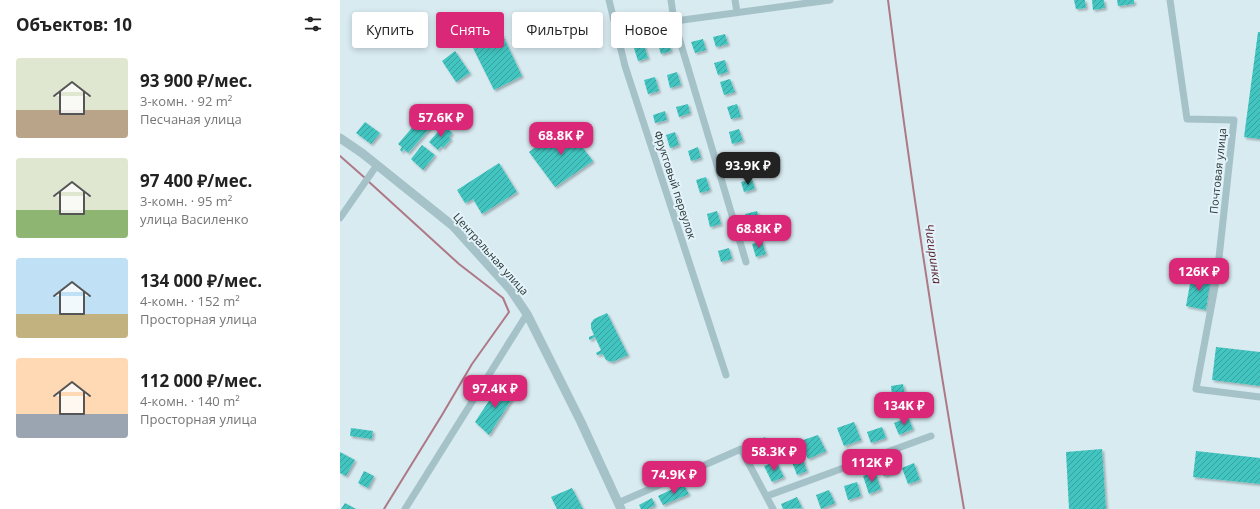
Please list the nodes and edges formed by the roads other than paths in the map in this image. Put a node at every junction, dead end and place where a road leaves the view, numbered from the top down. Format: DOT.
graph roads {
  1 [pos="609,0"];
  2 [pos="671,0"];
  3 [pos="735,0"];
  4 [pos="830,0"];
  5 [pos="1170,0"];
  6 [pos="798,2"];
  7 [pos="612,12"];
  8 [pos="673,12"];
  9 [pos="737,12"];
  10 [pos="682,20"];
  11 [pos="621,48"];
  12 [pos="682,48"];
  13 [pos="340,138"];
  14 [pos="377,165"];
  15 [pos="340,218"];
  16 [pos="746,262"];
  17 [pos="528,314"];
  18 [pos="726,375"];
  19 [pos="1260,397"];
  20 [pos="931,436"];
  21 [pos="767,496"];
  22 [pos="620,506"];
  23 [pos="405,509"];
  24 [pos="773,509"];
  1 -- 7 [label="street, Фруктовый переулок"];
  2 -- 8 [label="street"];
  3 -- 9 [label="street"];
  4 -- 6 [label="street"];
  5 -- 19 [label="street, Почтовая улица"];
  6 -- 9 [label="street"];
  9 -- 10 [label="street"];
  11 -- 18 [label="street, Фруктовый переулок"];
  12 -- 16 [label="street"];
  13 -- 14 [label="street, Центральная улица"];
  14 -- 15 [label="street"];
  14 -- 17 [label="street, Центральная улица"];
  17 -- 22 [label="street, Центральная улица"];
  17 -- 23 [label="street"];
  20 -- 21 [label="street"];
  21 -- 22 [label="street"];
  21 -- 24 [label="street"];
}
